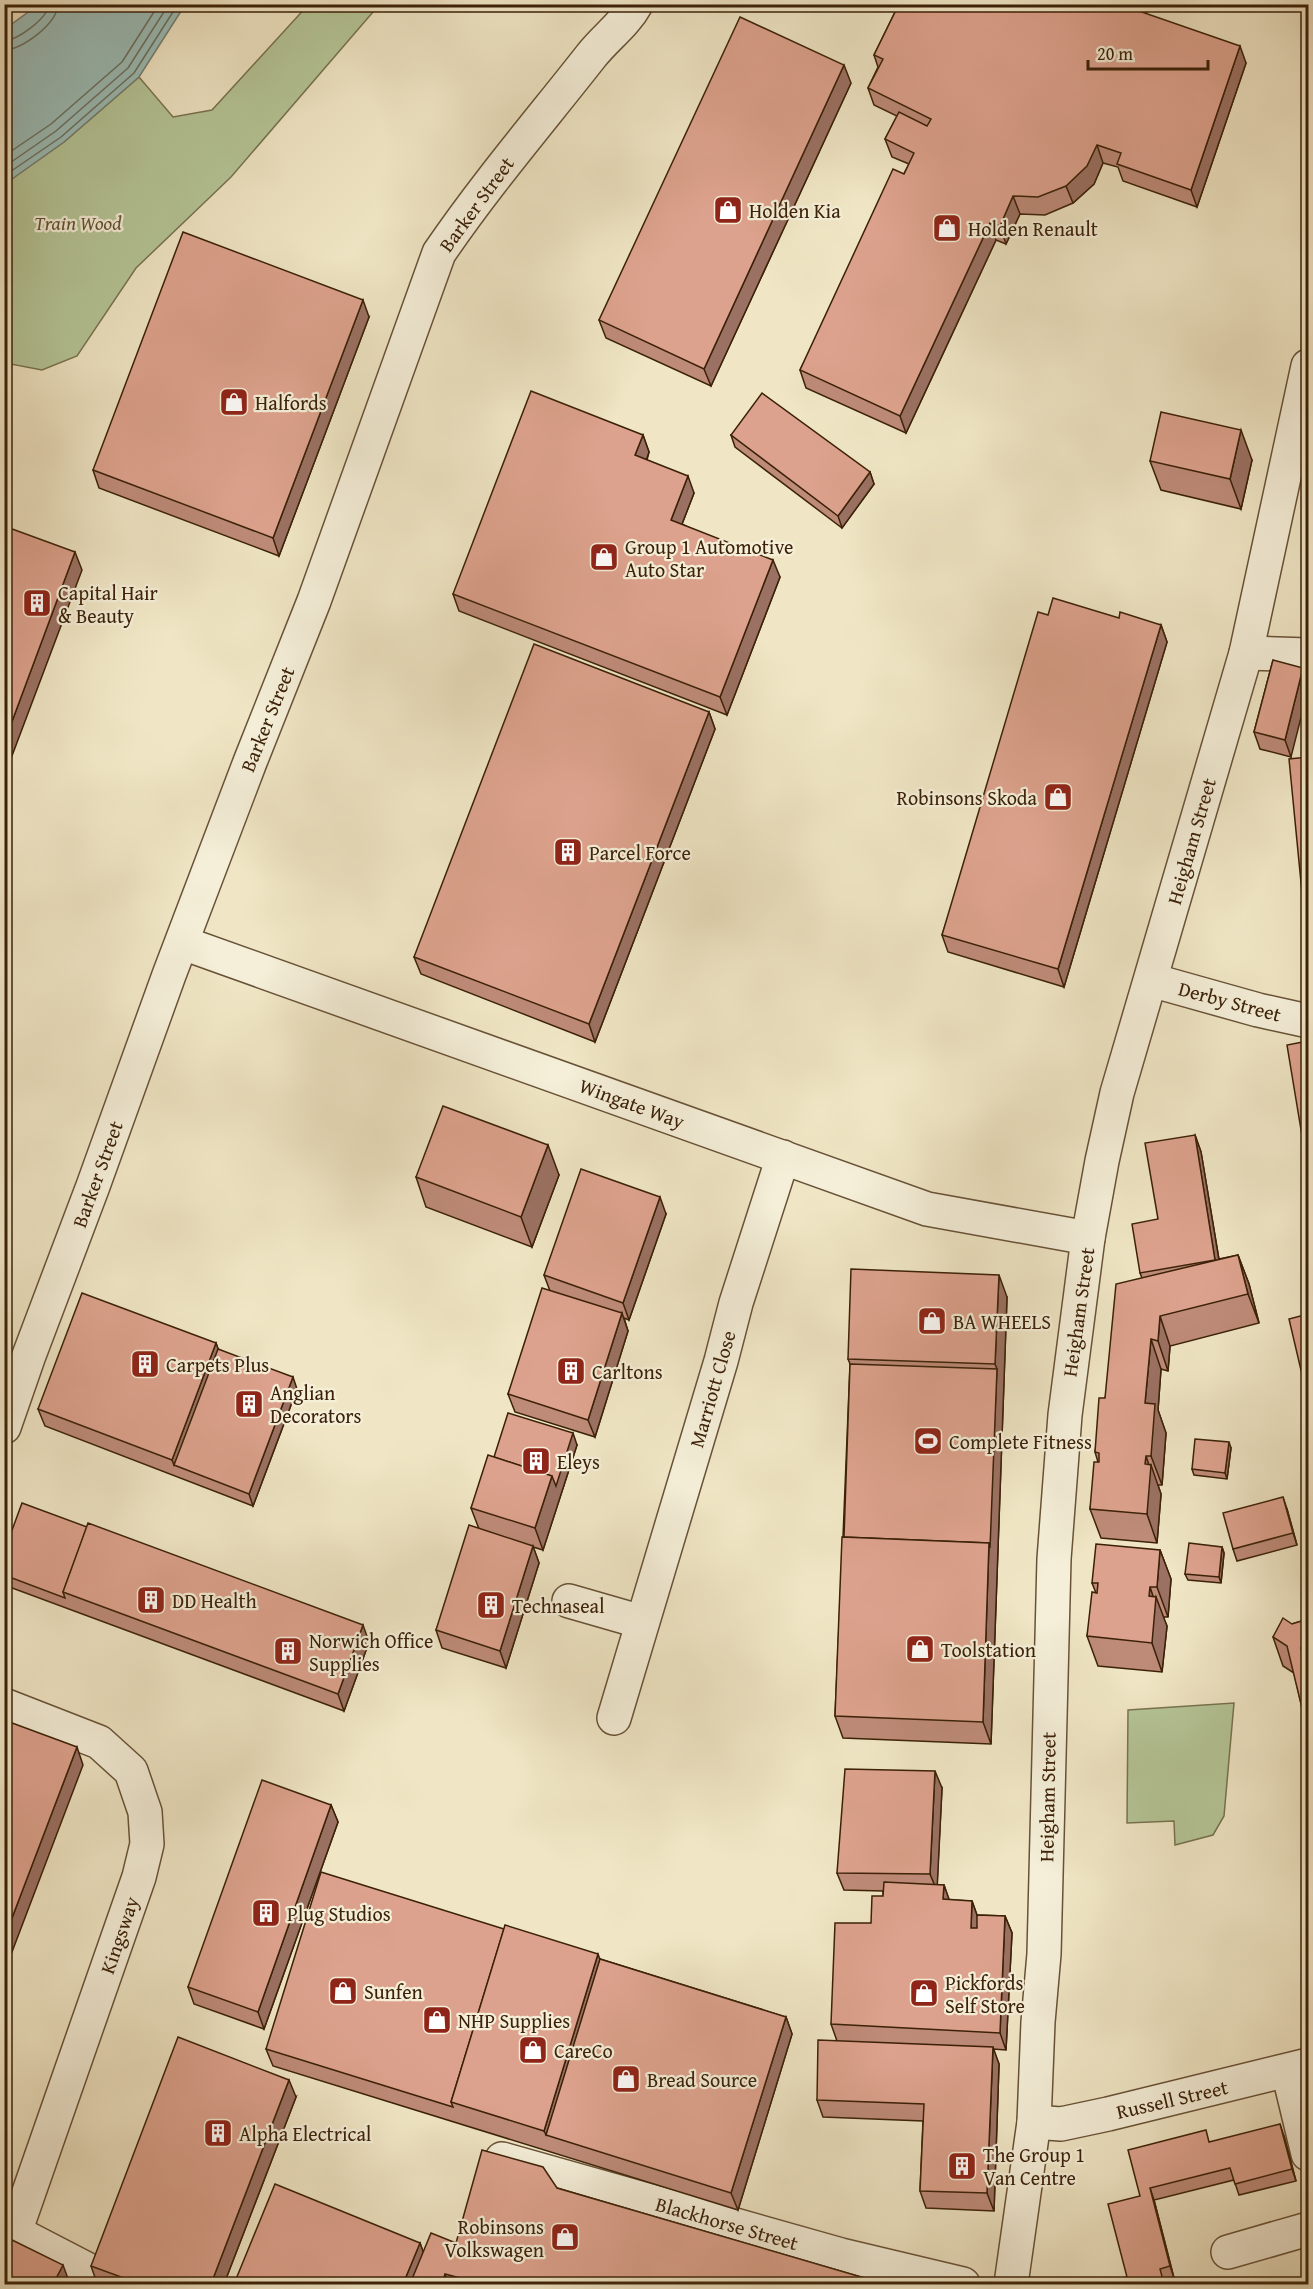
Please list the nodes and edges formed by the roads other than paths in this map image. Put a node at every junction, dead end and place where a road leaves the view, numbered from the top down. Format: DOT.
graph roads {
  1 [pos="605,4"];
  2 [pos="636,4"];
  3 [pos="596,48"];
  4 [pos="1308,366"];
  5 [pos="1246,653"];
  6 [pos="1308,655"];
  7 [pos="183,943"];
  8 [pos="1151,980"];
  9 [pos="1308,1020"];
  10 [pos="783,1157"];
  11 [pos="1088,1238"];
  12 [pos="4,1427"];
  13 [pos="569,1601"];
  14 [pos="642,1622"];
  15 [pos="4,1705"];
  16 [pos="614,1718"];
  17 [pos="1298,2068"];
  18 [pos="1034,2122"];
  19 [pos="1308,2154"];
  20 [pos="492,2156"];
  21 [pos="10,2229"];
  22 [pos="1308,2229"];
  23 [pos="1228,2252"];
  24 [pos="96,2274"];
  25 [pos="963,2284"];
  26 [pos="1011,2284"];
  1 -- 3 [label="street, Barker Street"];
  2 -- 3 [label="street, Barker Street"];
  3 -- 7 [label="street, Barker Street"];
  4 -- 5 [label="street, Heigham Street"];
  5 -- 6 [label="street"];
  5 -- 8 [label="street, Heigham Street"];
  7 -- 10 [label="street, Wingate Way"];
  7 -- 12 [label="street, Barker Street"];
  8 -- 9 [label="street, Derby Street"];
  8 -- 11 [label="street, Heigham Street"];
  10 -- 11 [label="street, Wingate Way"];
  10 -- 14 [label="street, Marriott Close"];
  11 -- 18 [label="street, Heigham Street"];
  13 -- 14 [label="street"];
  14 -- 16 [label="street, Marriott Close"];
  15 -- 21 [label="street, Kingsway"];
  17 -- 18 [label="street, Russell Street"];
  17 -- 19 [label="street"];
  18 -- 26 [label="street, Heigham Street"];
  20 -- 25 [label="street, Blackhorse Street"];
  21 -- 24 [label="street, Kingsway"];
  22 -- 23 [label="street"];
}
